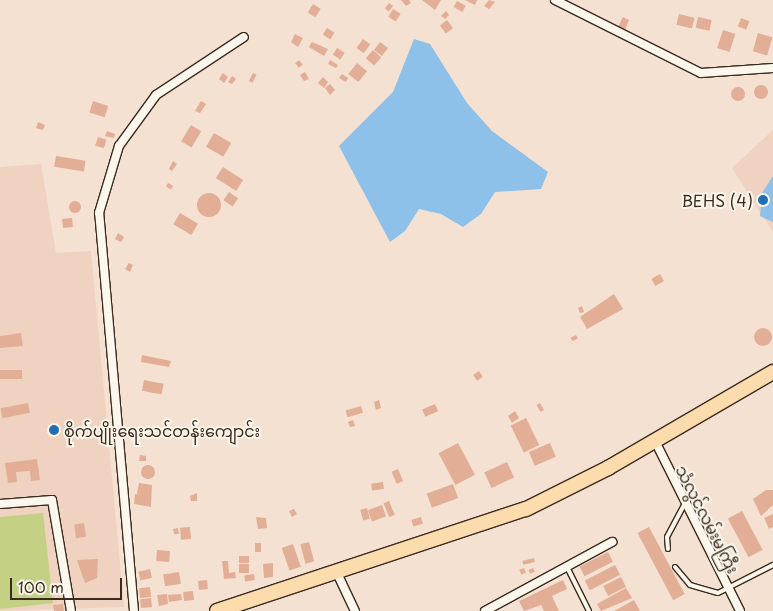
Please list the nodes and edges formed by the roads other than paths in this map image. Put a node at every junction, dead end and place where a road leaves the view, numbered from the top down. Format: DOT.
graph roads {
  1 [pos="555,0"];
  2 [pos="244,37"];
  3 [pos="773,68"];
  4 [pos="773,372"];
  5 [pos="654,439"];
  6 [pos="0,504"];
  7 [pos="684,505"];
  8 [pos="612,542"];
  9 [pos="668,549"];
  10 [pos="773,565"];
  11 [pos="675,567"];
  12 [pos="568,569"];
  13 [pos="337,573"];
  14 [pos="728,588"];
  15 [pos="71,611"];
  16 [pos="134,611"];
  17 [pos="217,611"];
  18 [pos="355,611"];
  19 [pos="485,611"];
  20 [pos="590,611"];
  21 [pos="740,611"];
  1 -- 3 [label="street"];
  2 -- 16 [label="street"];
  4 -- 5 [label="highway"];
  5 -- 7 [label="street, သံလွင်လမ်းမကြီး"];
  5 -- 13 [label="highway"];
  6 -- 15 [label="street"];
  7 -- 9 [label="lane"];
  7 -- 14 [label="street, သံလွင်လမ်းမကြီး"];
  8 -- 12 [label="street"];
  10 -- 14 [label="lane"];
  11 -- 14 [label="lane"];
  12 -- 19 [label="street"];
  12 -- 20 [label="lane"];
  13 -- 17 [label="highway"];
  13 -- 18 [label="street"];
  14 -- 21 [label="street, သံလွင်လမ်းမကြီး"];
}
